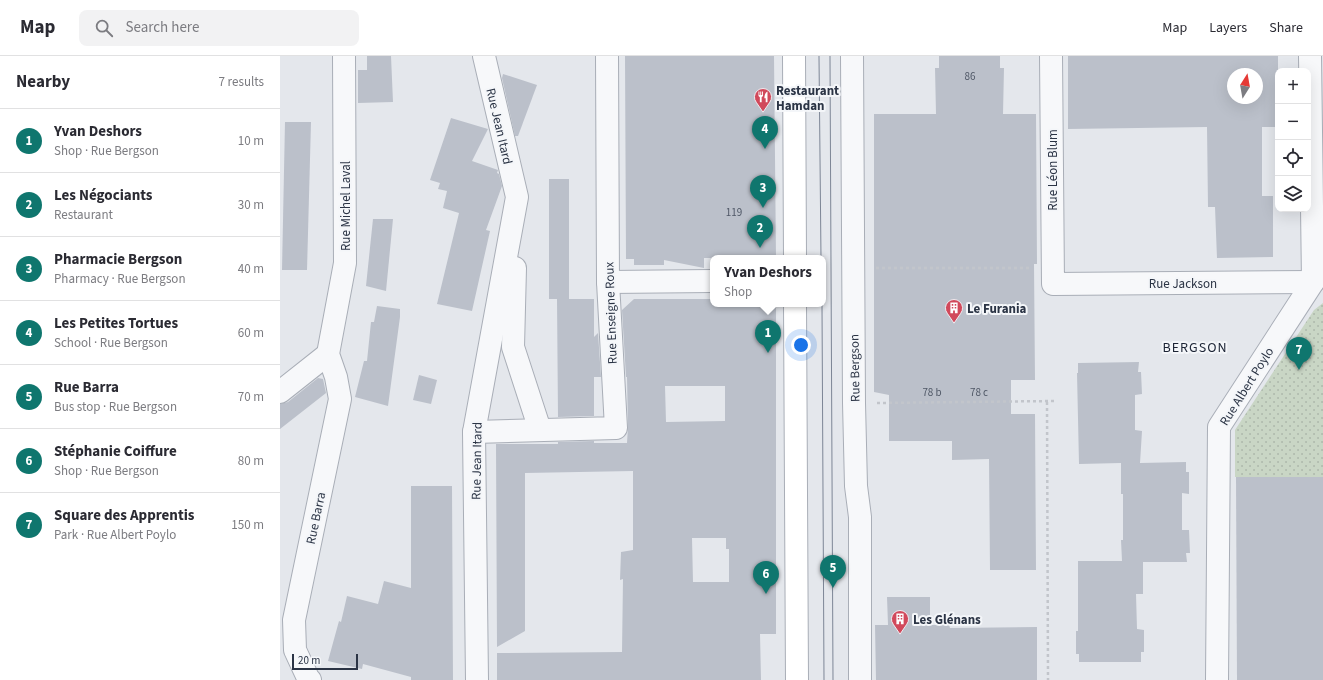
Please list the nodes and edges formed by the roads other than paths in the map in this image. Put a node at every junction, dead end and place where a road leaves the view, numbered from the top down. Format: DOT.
graph roads {
  1 [pos="344,56"];
  2 [pos="484,56"];
  3 [pos="607,56"];
  4 [pos="794,56"];
  5 [pos="852,56"];
  6 [pos="1051,56"];
  7 [pos="1310,56"];
  8 [pos="517,196"];
  9 [pos="795,255"];
  10 [pos="710,281"];
  11 [pos="608,282"];
  12 [pos="1313,282"];
  13 [pos="1052,284"];
  14 [pos="795,307"];
  15 [pos="328,354"];
  16 [pos="280,392"];
  17 [pos="540,430"];
  18 [pos="474,432"];
  19 [pos="310,680"];
  20 [pos="477,680"];
  21 [pos="797,680"];
  22 [pos="860,680"];
  23 [pos="1217,680"];
  1 -- 15 [label="street, Rue Michel Laval"];
  2 -- 8 [label="street, Rue Jean Itard"];
  3 -- 11 [label="street, Rue Enseigne Roux"];
  4 -- 9 [label="main road"];
  5 -- 22 [label="street, Rue Bergson"];
  6 -- 13 [label="street, Rue Léon Blum"];
  7 -- 12 [label="street"];
  8 -- 17 [label="street, Rue Jean Itard"];
  8 -- 18 [label="street, Rue Jean Itard"];
  10 -- 11 [label="street"];
  11 -- 17 [label="street, Rue Enseigne Roux"];
  12 -- 13 [label="street, Rue Jackson"];
  12 -- 23 [label="street, Rue Albert Poylo"];
  14 -- 21 [label="main road"];
  15 -- 16 [label="street"];
  15 -- 19 [label="street, Rue Barra"];
  17 -- 18 [label="street, Rue Enseigne Roux"];
  18 -- 20 [label="street, Rue Jean Itard"];
}
